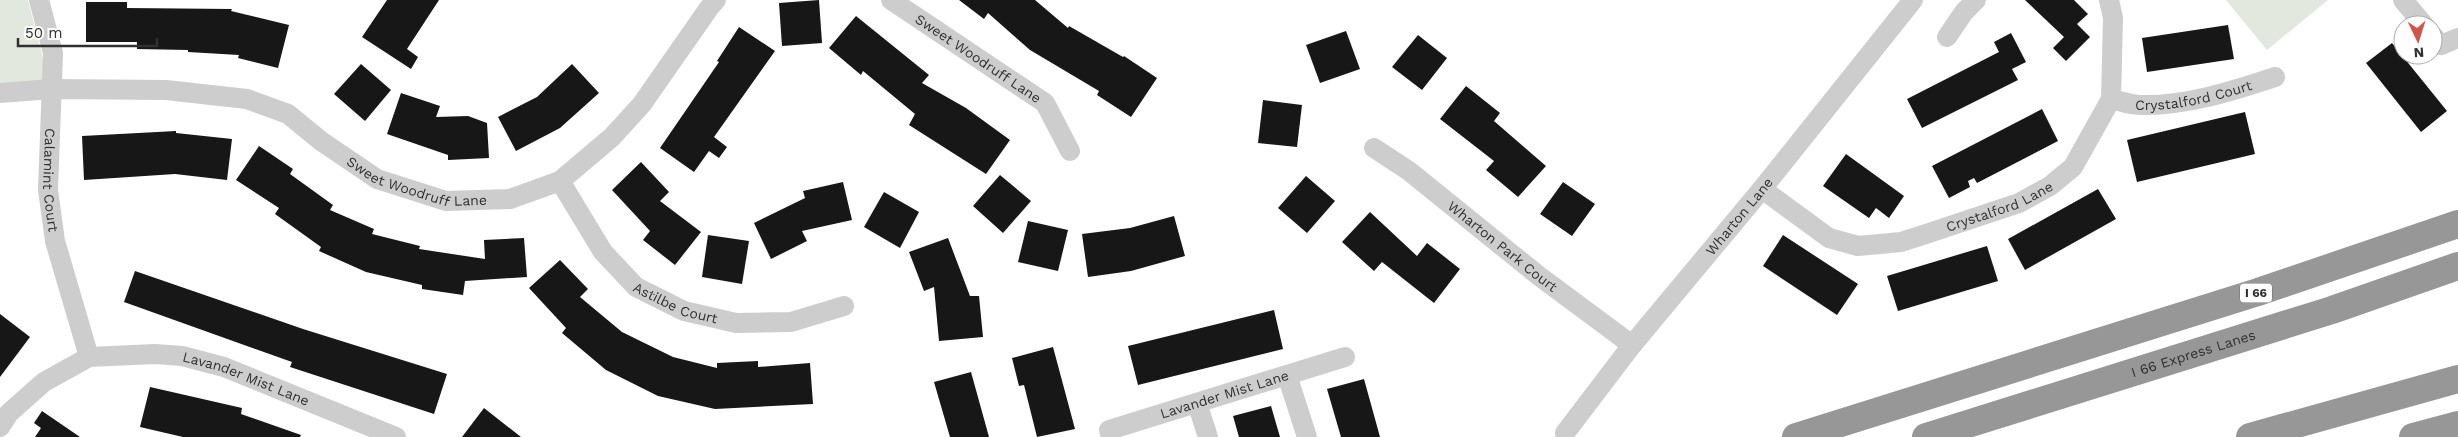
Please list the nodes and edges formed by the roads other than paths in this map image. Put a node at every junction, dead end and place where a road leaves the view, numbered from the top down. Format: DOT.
graph roads {
  1 [pos="39,0"];
  2 [pos="716,0"];
  3 [pos="891,0"];
  4 [pos="1913,0"];
  5 [pos="1976,0"];
  6 [pos="2108,0"];
  7 [pos="2403,0"];
  8 [pos="2416,15"];
  9 [pos="1947,37"];
  10 [pos="2458,38"];
  11 [pos="2443,44"];
  12 [pos="2275,77"];
  13 [pos="51,89"];
  14 [pos="0,93"];
  15 [pos="2111,99"];
  16 [pos="1374,148"];
  17 [pos="1070,151"];
  18 [pos="560,181"];
  19 [pos="1762,189"];
  20 [pos="2458,224"];
  21 [pos="2458,266"];
  22 [pos="2458,280"];
  23 [pos="844,306"];
  24 [pos="2332,310"];
  25 [pos="1632,345"];
  26 [pos="89,357"];
  27 [pos="1345,358"];
  28 [pos="1287,375"];
  29 [pos="2458,379"];
  30 [pos="1197,403"];
  31 [pos="2458,425"];
  32 [pos="0,427"];
  33 [pos="1565,433"];
  34 [pos="396,437"];
  35 [pos="1111,437"];
  36 [pos="1208,437"];
  37 [pos="1307,437"];
  38 [pos="1796,437"];
  39 [pos="1926,437"];
  40 [pos="2250,437"];
  41 [pos="2412,437"];
  1 -- 13 [label="street, Calamint Court"];
  2 -- 18 [label="street, Sweet Woodruff Lane"];
  3 -- 17 [label="street, Sweet Woodruff Lane"];
  4 -- 19 [label="street, Wharton Lane"];
  5 -- 9 [label="street"];
  6 -- 15 [label="street, Crystalford Lane"];
  7 -- 8 [label="street"];
  10 -- 11 [label="street"];
  12 -- 15 [label="street, Crystalford Court"];
  13 -- 14 [label="street, Sweet Woodruff Lane"];
  13 -- 18 [label="street, Sweet Woodruff Lane"];
  13 -- 26 [label="street, Calamint Court"];
  15 -- 19 [label="street, Crystalford Lane"];
  16 -- 25 [label="street, Wharton Park Court"];
  18 -- 23 [label="street, Astilbe Court"];
  19 -- 25 [label="street, Wharton Lane"];
  20 -- 38 [label="highway, I 66"];
  21 -- 24 [label="highway, I 66 Express Lanes"];
  22 -- 24 [label="highway"];
  24 -- 39 [label="highway, I 66 Express Lanes"];
  25 -- 33 [label="street, Wharton Lane"];
  26 -- 32 [label="street"];
  26 -- 34 [label="street, Lavander Mist Lane"];
  27 -- 28 [label="street, Lavander Mist Lane"];
  28 -- 30 [label="street, Lavander Mist Lane"];
  28 -- 37 [label="street"];
  29 -- 40 [label="highway"];
  30 -- 35 [label="street, Lavander Mist Lane"];
  30 -- 36 [label="street"];
  31 -- 41 [label="highway"];
}
